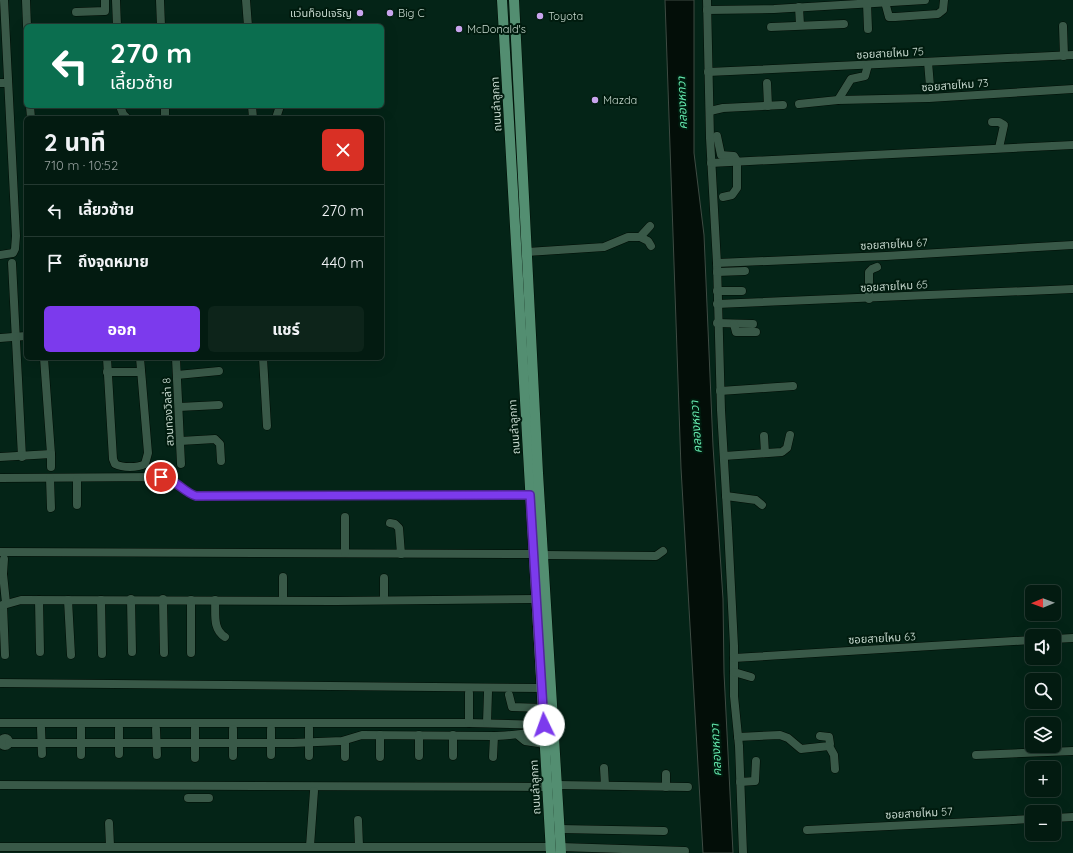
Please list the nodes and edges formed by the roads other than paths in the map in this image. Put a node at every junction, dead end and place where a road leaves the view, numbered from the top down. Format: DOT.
graph roads {
  1 [pos="4,0"];
  2 [pos="26,0"];
  3 [pos="105,0"];
  4 [pos="116,0"];
  5 [pos="160,0"];
  6 [pos="246,0"];
  7 [pos="502,0"];
  8 [pos="514,0"];
  9 [pos="707,0"];
  10 [pos="925,0"];
  11 [pos="944,0"];
  12 [pos="885,2"];
  13 [pos="867,3"];
  14 [pos="799,7"];
  15 [pos="707,10"];
  16 [pos="76,12"];
  17 [pos="27,24"];
  18 [pos="116,24"];
  19 [pos="161,24"];
  20 [pos="248,24"];
  21 [pos="844,24"];
  22 [pos="800,25"];
  23 [pos="1063,26"];
  24 [pos="771,27"];
  25 [pos="868,28"];
  26 [pos="1073,55"];
  27 [pos="1064,56"];
  28 [pos="928,62"];
  29 [pos="868,65"];
  30 [pos="708,72"];
  31 [pos="4,83"];
  32 [pos="767,83"];
  33 [pos="930,86"];
  34 [pos="1073,90"];
  35 [pos="838,100"];
  36 [pos="709,101"];
  37 [pos="799,104"];
  38 [pos="783,105"];
  39 [pos="768,106"];
  40 [pos="723,108"];
  41 [pos="710,111"];
  42 [pos="992,122"];
  43 [pos="717,136"];
  44 [pos="1073,145"];
  45 [pos="999,148"];
  46 [pos="736,161"];
  47 [pos="711,163"];
  48 [pos="723,197"];
  49 [pos="650,226"];
  50 [pos="640,237"];
  51 [pos="1073,244"];
  52 [pos="651,246"];
  53 [pos="527,252"];
  54 [pos="0,255"];
  55 [pos="12,263"];
  56 [pos="717,263"];
  57 [pos="877,267"];
  58 [pos="746,271"];
  59 [pos="717,272"];
  60 [pos="1073,288"];
  61 [pos="717,291"];
  62 [pos="742,291"];
  63 [pos="869,298"];
  64 [pos="717,304"];
  65 [pos="718,324"];
  66 [pos="755,328"];
  67 [pos="24,336"];
  68 [pos="15,337"];
  69 [pos="0,338"];
  70 [pos="44,360"];
  71 [pos="107,360"];
  72 [pos="140,360"];
  73 [pos="176,360"];
  74 [pos="264,360"];
  75 [pos="219,371"];
  76 [pos="107,372"];
  77 [pos="141,372"];
  78 [pos="177,375"];
  79 [pos="793,386"];
  80 [pos="720,391"];
  81 [pos="219,405"];
  82 [pos="179,407"];
  83 [pos="267,426"];
  84 [pos="790,435"];
  85 [pos="764,436"];
  86 [pos="180,441"];
  87 [pos="765,453"];
  88 [pos="51,454"];
  89 [pos="22,456"];
  90 [pos="724,456"];
  91 [pos="0,457"];
  92 [pos="221,461"];
  93 [pos="181,464"];
  94 [pos="51,467"];
  95 [pos="0,478"];
  96 [pos="50,478"];
  97 [pos="77,478"];
  98 [pos="530,495"];
  99 [pos="726,496"];
  100 [pos="77,505"];
  101 [pos="762,505"];
  102 [pos="51,508"];
  103 [pos="345,517"];
  104 [pos="390,523"];
  105 [pos="663,550"];
  106 [pos="345,553"];
  107 [pos="401,554"];
  108 [pos="538,554"];
  109 [pos="2,556"];
  110 [pos="2,574"];
  111 [pos="283,577"];
  112 [pos="384,578"];
  113 [pos="131,599"];
  114 [pos="163,599"];
  115 [pos="536,599"];
  116 [pos="39,600"];
  117 [pos="68,600"];
  118 [pos="101,600"];
  119 [pos="191,600"];
  120 [pos="216,600"];
  121 [pos="283,600"];
  122 [pos="384,600"];
  123 [pos="3,605"];
  124 [pos="225,637"];
  125 [pos="1073,638"];
  126 [pos="1061,639"];
  127 [pos="1025,640"];
  128 [pos="40,652"];
  129 [pos="132,652"];
  130 [pos="164,653"];
  131 [pos="191,653"];
  132 [pos="102,654"];
  133 [pos="5,655"];
  134 [pos="71,655"];
  135 [pos="734,658"];
  136 [pos="734,672"];
  137 [pos="751,676"];
  138 [pos="0,683"];
  139 [pos="542,688"];
  140 [pos="488,692"];
  141 [pos="469,693"];
  142 [pos="510,695"];
  143 [pos="543,708"];
  144 [pos="469,723"];
  145 [pos="487,723"];
  146 [pos="2,726"];
  147 [pos="41,728"];
  148 [pos="81,728"];
  149 [pos="119,728"];
  150 [pos="195,728"];
  151 [pos="309,728"];
  152 [pos="233,729"];
  153 [pos="271,729"];
  154 [pos="156,730"];
  155 [pos="544,734"];
  156 [pos="380,735"];
  157 [pos="419,735"];
  158 [pos="454,735"];
  159 [pos="494,736"];
  160 [pos="820,736"];
  161 [pos="738,737"];
  162 [pos="345,741"];
  163 [pos="4,742"];
  164 [pos="42,742"];
  165 [pos="80,742"];
  166 [pos="120,742"];
  167 [pos="157,743"];
  168 [pos="195,743"];
  169 [pos="233,743"];
  170 [pos="271,743"];
  171 [pos="309,743"];
  172 [pos="828,746"];
  173 [pos="1073,751"];
  174 [pos="42,754"];
  175 [pos="119,754"];
  176 [pos="5,755"];
  177 [pos="81,755"];
  178 [pos="157,755"];
  179 [pos="271,755"];
  180 [pos="233,756"];
  181 [pos="309,756"];
  182 [pos="419,756"];
  183 [pos="453,756"];
  184 [pos="976,756"];
  185 [pos="345,757"];
  186 [pos="380,757"];
  187 [pos="493,757"];
  188 [pos="195,758"];
  189 [pos="756,761"];
  190 [pos="604,768"];
  191 [pos="834,769"];
  192 [pos="666,774"];
  193 [pos="740,782"];
  194 [pos="199,784"];
  195 [pos="0,785"];
  196 [pos="605,785"];
  197 [pos="552,786"];
  198 [pos="666,787"];
  199 [pos="688,787"];
  200 [pos="314,791"];
  201 [pos="188,798"];
  202 [pos="200,798"];
  203 [pos="209,798"];
  204 [pos="1073,817"];
  205 [pos="1061,818"];
  206 [pos="1025,819"];
  207 [pos="358,820"];
  208 [pos="109,823"];
  209 [pos="560,829"];
  210 [pos="807,830"];
  211 [pos="664,831"];
  212 [pos="110,846"];
  213 [pos="310,846"];
  214 [pos="359,846"];
  215 [pos="0,847"];
  216 [pos="453,849"];
  217 [pos="556,850"];
  218 [pos="685,851"];
  219 [pos="743,853"];
  1 -- 31 [label="street"];
  2 -- 17 [label="street"];
  3 -- 16 [label="street"];
  4 -- 18 [label="street"];
  5 -- 19 [label="street"];
  6 -- 20 [label="street"];
  7 -- 98 [label="main road, ถนนลำลูกกา"];
  8 -- 53 [label="main road, ถนนลำลูกกา"];
  9 -- 15 [label="street"];
  10 -- 12 [label="street"];
  11 -- 12 [label="street"];
  12 -- 13 [label="street"];
  13 -- 14 [label="street"];
  13 -- 25 [label="street"];
  14 -- 15 [label="street"];
  14 -- 22 [label="street"];
  15 -- 30 [label="street"];
  21 -- 22 [label="street"];
  22 -- 24 [label="street"];
  23 -- 27 [label="street"];
  26 -- 27 [label="street, ซอยสายไหม 75"];
  27 -- 28 [label="street, ซอยสายไหม 75"];
  28 -- 29 [label="street, ซอยสายไหม 75"];
  28 -- 33 [label="street"];
  29 -- 30 [label="street, ซอยสายไหม 75"];
  29 -- 35 [label="street"];
  30 -- 36 [label="street"];
  31 -- 54 [label="street"];
  32 -- 39 [label="street"];
  34 -- 35 [label="street, ซอยสายไหม 73"];
  35 -- 37 [label="street, ซอยสายไหม 73"];
  36 -- 40 [label="street"];
  36 -- 41 [label="street"];
  38 -- 39 [label="street"];
  39 -- 40 [label="street"];
  40 -- 41 [label="street"];
  41 -- 47 [label="street"];
  42 -- 45 [label="street"];
  43 -- 46 [label="street"];
  44 -- 45 [label="street"];
  45 -- 46 [label="street"];
  46 -- 47 [label="street"];
  46 -- 48 [label="street"];
  47 -- 56 [label="street"];
  49 -- 50 [label="street"];
  50 -- 52 [label="street"];
  50 -- 53 [label="street"];
  51 -- 56 [label="street, ซอยสายไหม 67"];
  53 -- 108 [label="main road, ถนนลำลูกกา"];
  55 -- 68 [label="street"];
  56 -- 59 [label="street"];
  57 -- 63 [label="street"];
  58 -- 59 [label="street"];
  59 -- 61 [label="street"];
  60 -- 63 [label="street, ซอยสายไหม 65"];
  61 -- 62 [label="street"];
  61 -- 64 [label="street"];
  63 -- 64 [label="street, ซอยสายไหม 65"];
  64 -- 65 [label="street"];
  65 -- 66 [label="street"];
  65 -- 80 [label="street"];
  67 -- 68 [label="street"];
  68 -- 69 [label="street"];
  68 -- 89 [label="street"];
  70 -- 88 [label="street"];
  71 -- 76 [label="street"];
  72 -- 77 [label="street"];
  73 -- 78 [label="street, สวนทองวิลล่า 8"];
  74 -- 83 [label="street"];
  75 -- 78 [label="street"];
  76 -- 77 [label="street"];
  76 -- 77 [label="street"];
  78 -- 82 [label="street, สวนทองวิลล่า 8"];
  79 -- 80 [label="street"];
  80 -- 90 [label="street"];
  81 -- 82 [label="street"];
  82 -- 86 [label="street, สวนทองวิลล่า 8"];
  84 -- 87 [label="street"];
  85 -- 87 [label="street"];
  86 -- 92 [label="street"];
  86 -- 93 [label="street, สวนทองวิลล่า 8"];
  87 -- 90 [label="street"];
  88 -- 89 [label="street"];
  88 -- 94 [label="street"];
  89 -- 91 [label="street"];
  90 -- 99 [label="street"];
  95 -- 96 [label="street"];
  96 -- 97 [label="street"];
  96 -- 102 [label="street"];
  97 -- 98 [label="street"];
  97 -- 100 [label="street"];
  98 -- 108 [label="main road, ถนนลำลูกกา"];
  99 -- 101 [label="street"];
  99 -- 135 [label="street"];
  103 -- 106 [label="street"];
  104 -- 107 [label="street"];
  105 -- 108 [label="street"];
  106 -- 107 [label="street"];
  106 -- 109 [label="street"];
  107 -- 108 [label="street"];
  108 -- 115 [label="main road, ถนนลำลูกกา"];
  108 -- 197 [label="main road, ถนนลำลูกกา"];
  109 -- 110 [label="street"];
  110 -- 123 [label="street"];
  111 -- 121 [label="street"];
  112 -- 122 [label="street"];
  113 -- 114 [label="street"];
  113 -- 118 [label="street"];
  113 -- 129 [label="street"];
  114 -- 119 [label="street"];
  114 -- 130 [label="street"];
  115 -- 122 [label="street"];
  115 -- 139 [label="main road, ถนนลำลูกกา"];
  116 -- 117 [label="street"];
  116 -- 123 [label="street"];
  116 -- 128 [label="street"];
  117 -- 118 [label="street"];
  117 -- 134 [label="street"];
  118 -- 132 [label="street"];
  119 -- 120 [label="street"];
  119 -- 131 [label="street"];
  120 -- 121 [label="street"];
  120 -- 124 [label="street"];
  121 -- 122 [label="street"];
  123 -- 133 [label="street"];
  125 -- 126 [label="street"];
  127 -- 135 [label="street, ซอยสายไหม 63"];
  135 -- 136 [label="street"];
  136 -- 137 [label="street"];
  136 -- 161 [label="street"];
  138 -- 139 [label="street"];
  139 -- 143 [label="main road, ถนนลำลูกกา"];
  140 -- 145 [label="street"];
  141 -- 144 [label="street"];
  142 -- 143 [label="street"];
  143 -- 155 [label="main road, ถนนลำลูกกา"];
  144 -- 145 [label="street"];
  144 -- 146 [label="street"];
  145 -- 155 [label="street"];
  146 -- 163 [label="street"];
  147 -- 164 [label="street"];
  148 -- 165 [label="street"];
  149 -- 166 [label="street"];
  150 -- 168 [label="street"];
  151 -- 171 [label="street"];
  152 -- 169 [label="street"];
  153 -- 170 [label="street"];
  154 -- 167 [label="street"];
  155 -- 159 [label="street"];
  155 -- 197 [label="main road, ถนนลำลูกกา"];
  156 -- 157 [label="street"];
  156 -- 162 [label="street"];
  156 -- 186 [label="street"];
  157 -- 158 [label="street"];
  157 -- 182 [label="street"];
  158 -- 159 [label="street"];
  158 -- 183 [label="street"];
  159 -- 187 [label="street"];
  160 -- 172 [label="street"];
  161 -- 172 [label="street"];
  161 -- 193 [label="street"];
  162 -- 171 [label="street"];
  162 -- 185 [label="street"];
  163 -- 164 [label="street"];
  163 -- 176 [label="street"];
  164 -- 165 [label="street"];
  164 -- 174 [label="street"];
  165 -- 166 [label="street"];
  165 -- 177 [label="street"];
  166 -- 167 [label="street"];
  166 -- 175 [label="street"];
  167 -- 168 [label="street"];
  167 -- 178 [label="street"];
  168 -- 169 [label="street"];
  168 -- 188 [label="street"];
  169 -- 170 [label="street"];
  169 -- 180 [label="street"];
  170 -- 171 [label="street"];
  170 -- 179 [label="street"];
  171 -- 181 [label="street"];
  172 -- 191 [label="street"];
  173 -- 184 [label="street"];
  189 -- 193 [label="street"];
  190 -- 196 [label="street"];
  192 -- 198 [label="street"];
  193 -- 219 [label="street"];
  194 -- 195 [label="street"];
  194 -- 197 [label="street"];
  194 -- 202 [label="street"];
  196 -- 197 [label="street"];
  196 -- 198 [label="street"];
  197 -- 209 [label="main road, ถนนลำลูกกา"];
  197 -- 217 [label="main road, ถนนลำลูกกา"];
  198 -- 199 [label="street"];
  200 -- 213 [label="street"];
  201 -- 202 [label="street"];
  202 -- 203 [label="street"];
  204 -- 205 [label="street"];
  206 -- 210 [label="street, ซอยสายไหม 57"];
  207 -- 214 [label="street"];
  208 -- 212 [label="street"];
  209 -- 211 [label="street"];
  209 -- 217 [label="main road, ถนนลำลูกกา"];
  212 -- 213 [label="street"];
  212 -- 215 [label="street"];
  213 -- 214 [label="street"];
  214 -- 216 [label="street"];
  216 -- 217 [label="street"];
  217 -- 218 [label="street"];
}
